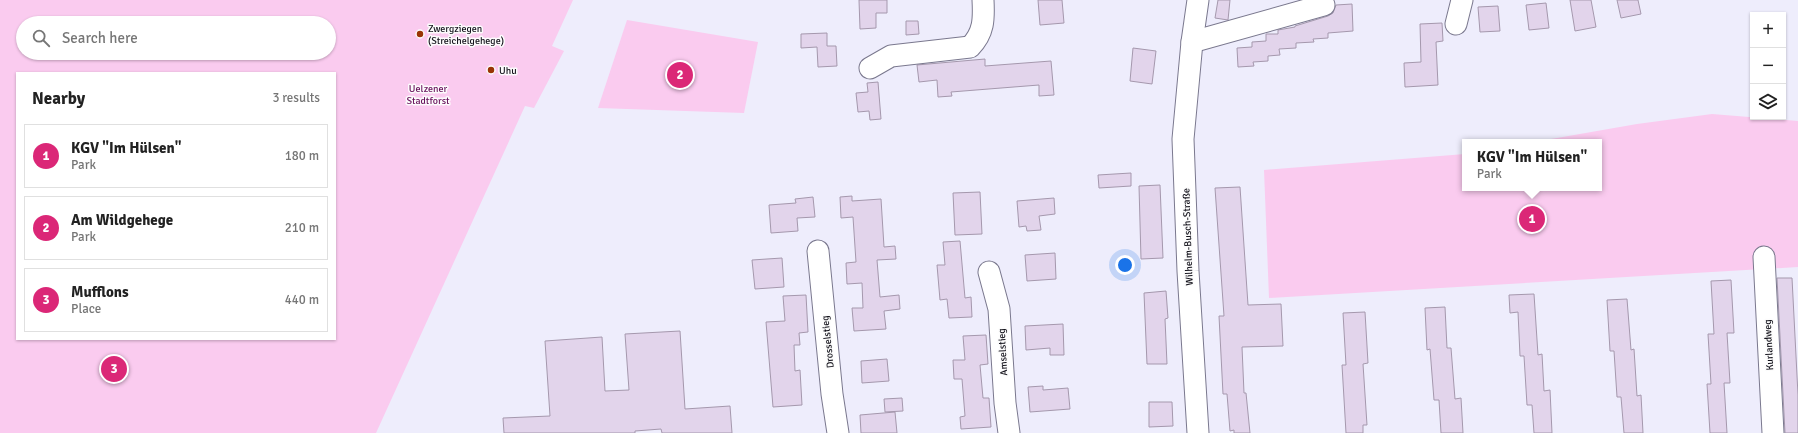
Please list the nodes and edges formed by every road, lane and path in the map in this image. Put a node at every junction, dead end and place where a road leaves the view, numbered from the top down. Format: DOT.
graph roads {
  1 [pos="983,0"];
  2 [pos="1198,0"];
  3 [pos="1462,0"];
  4 [pos="1324,5"];
  5 [pos="1456,24"];
  6 [pos="1192,42"];
  7 [pos="870,68"];
  8 [pos="818,251"];
  9 [pos="1764,257"];
  10 [pos="989,272"];
  11 [pos="838,433"];
  12 [pos="1009,433"];
  13 [pos="1198,433"];
  14 [pos="1773,433"];
  1 -- 7 [label="street"];
  2 -- 6 [label="street, Wilhelm-Busch-Straße"];
  3 -- 5 [label="street"];
  4 -- 6 [label="street"];
  6 -- 13 [label="street, Wilhelm-Busch-Straße"];
  8 -- 11 [label="street, Drosselstieg"];
  9 -- 14 [label="street, Kurlandweg"];
  10 -- 12 [label="street, Amselstieg"];
}
